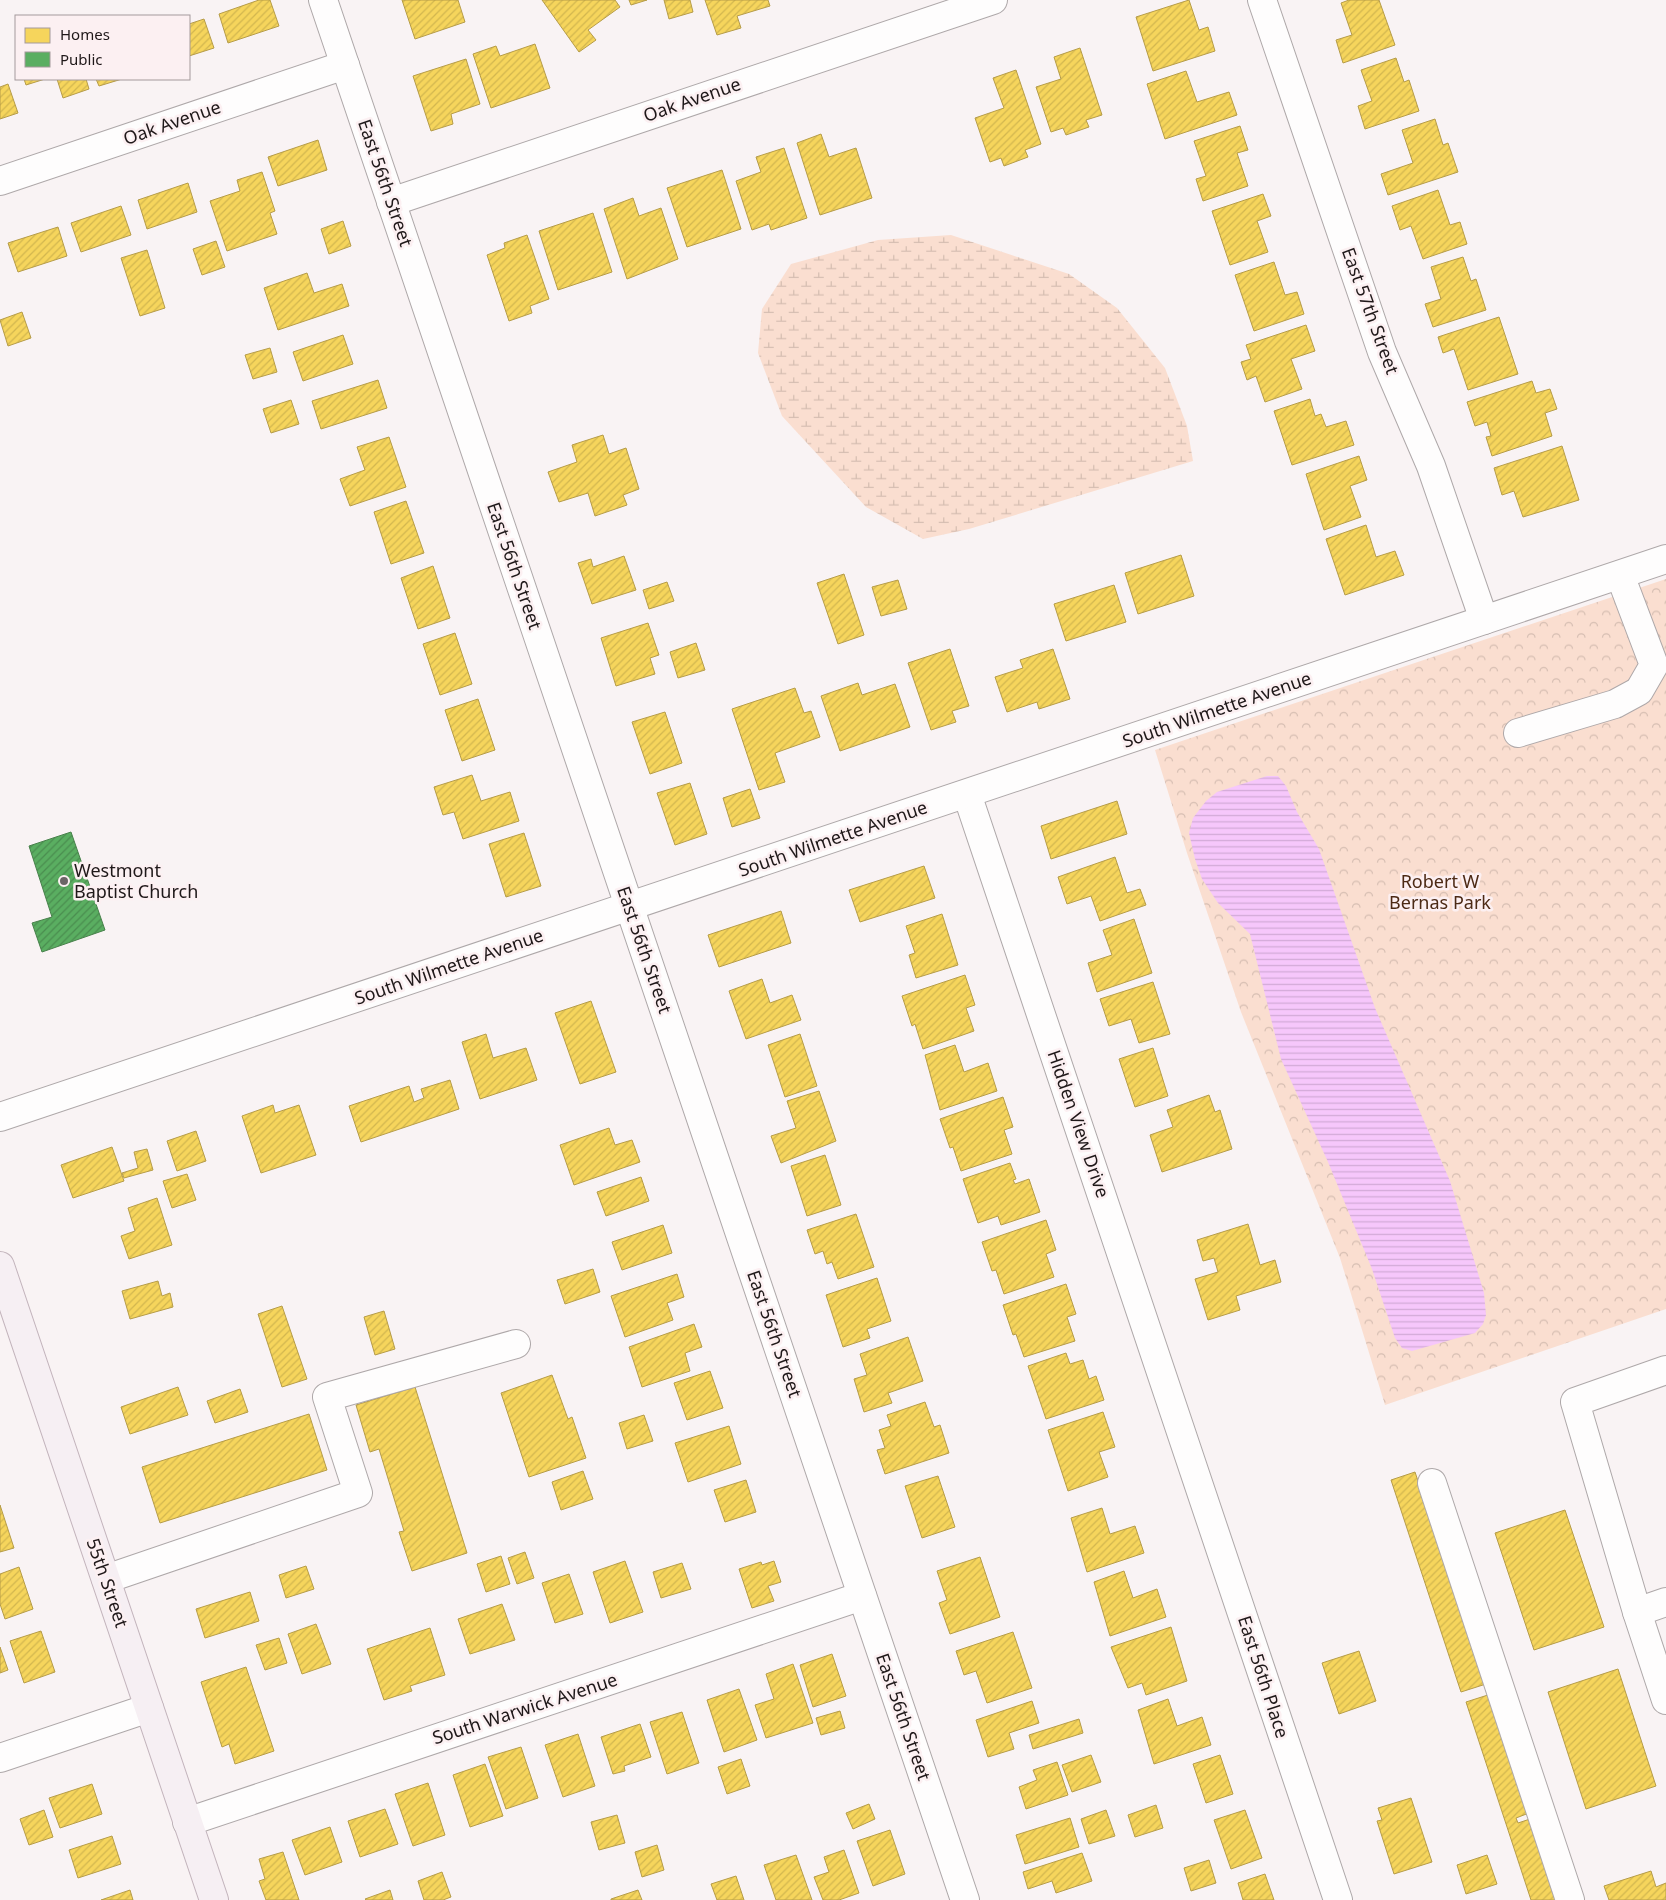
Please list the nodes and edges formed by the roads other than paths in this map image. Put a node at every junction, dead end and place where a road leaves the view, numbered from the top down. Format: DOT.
graph roads {
  1 [pos="323,0"];
  2 [pos="993,0"];
  3 [pos="1262,0"];
  4 [pos="345,64"];
  5 [pos="0,181"];
  6 [pos="392,202"];
  7 [pos="1666,559"];
  8 [pos="1620,575"];
  9 [pos="1484,620"];
  10 [pos="1518,733"];
  11 [pos="967,794"];
  12 [pos="629,907"];
  13 [pos="0,1117"];
  14 [pos="0,1266"];
  15 [pos="516,1344"];
  16 [pos="1666,1370"];
  17 [pos="1189,1454"];
  18 [pos="1432,1483"];
  19 [pos="106,1579"];
  20 [pos="862,1596"];
  21 [pos="1666,1602"];
  22 [pos="1637,1612"];
  23 [pos="1666,1700"];
  24 [pos="149,1708"];
  25 [pos="0,1758"];
  26 [pos="187,1822"];
  27 [pos="214,1900"];
  28 [pos="965,1900"];
  29 [pos="1338,1900"];
  30 [pos="1570,1900"];
  1 -- 4 [label="street, East 56th Street"];
  2 -- 6 [label="street, Oak Avenue"];
  3 -- 9 [label="street, East 57th Street"];
  4 -- 5 [label="street, Oak Avenue"];
  4 -- 6 [label="street, East 56th Street"];
  6 -- 12 [label="street, East 56th Street"];
  7 -- 8 [label="street, South Wilmette Avenue"];
  8 -- 9 [label="street, South Wilmette Avenue"];
  8 -- 10 [label="street"];
  9 -- 11 [label="street, South Wilmette Avenue"];
  11 -- 12 [label="street, South Wilmette Avenue"];
  11 -- 17 [label="street, Hidden View Drive"];
  12 -- 13 [label="street, South Wilmette Avenue"];
  12 -- 20 [label="street, East 56th Street"];
  14 -- 19 [label="main road, 55th Street"];
  15 -- 19 [label="street"];
  16 -- 22 [label="street"];
  17 -- 29 [label="street, East 56th Place"];
  18 -- 30 [label="street"];
  19 -- 24 [label="main road, 55th Street"];
  20 -- 26 [label="street, South Warwick Avenue"];
  20 -- 28 [label="street, East 56th Street"];
  21 -- 22 [label="street"];
  22 -- 23 [label="street"];
  24 -- 25 [label="street"];
  24 -- 26 [label="main road, 55th Street"];
  26 -- 27 [label="main road, 55th Street"];
}
